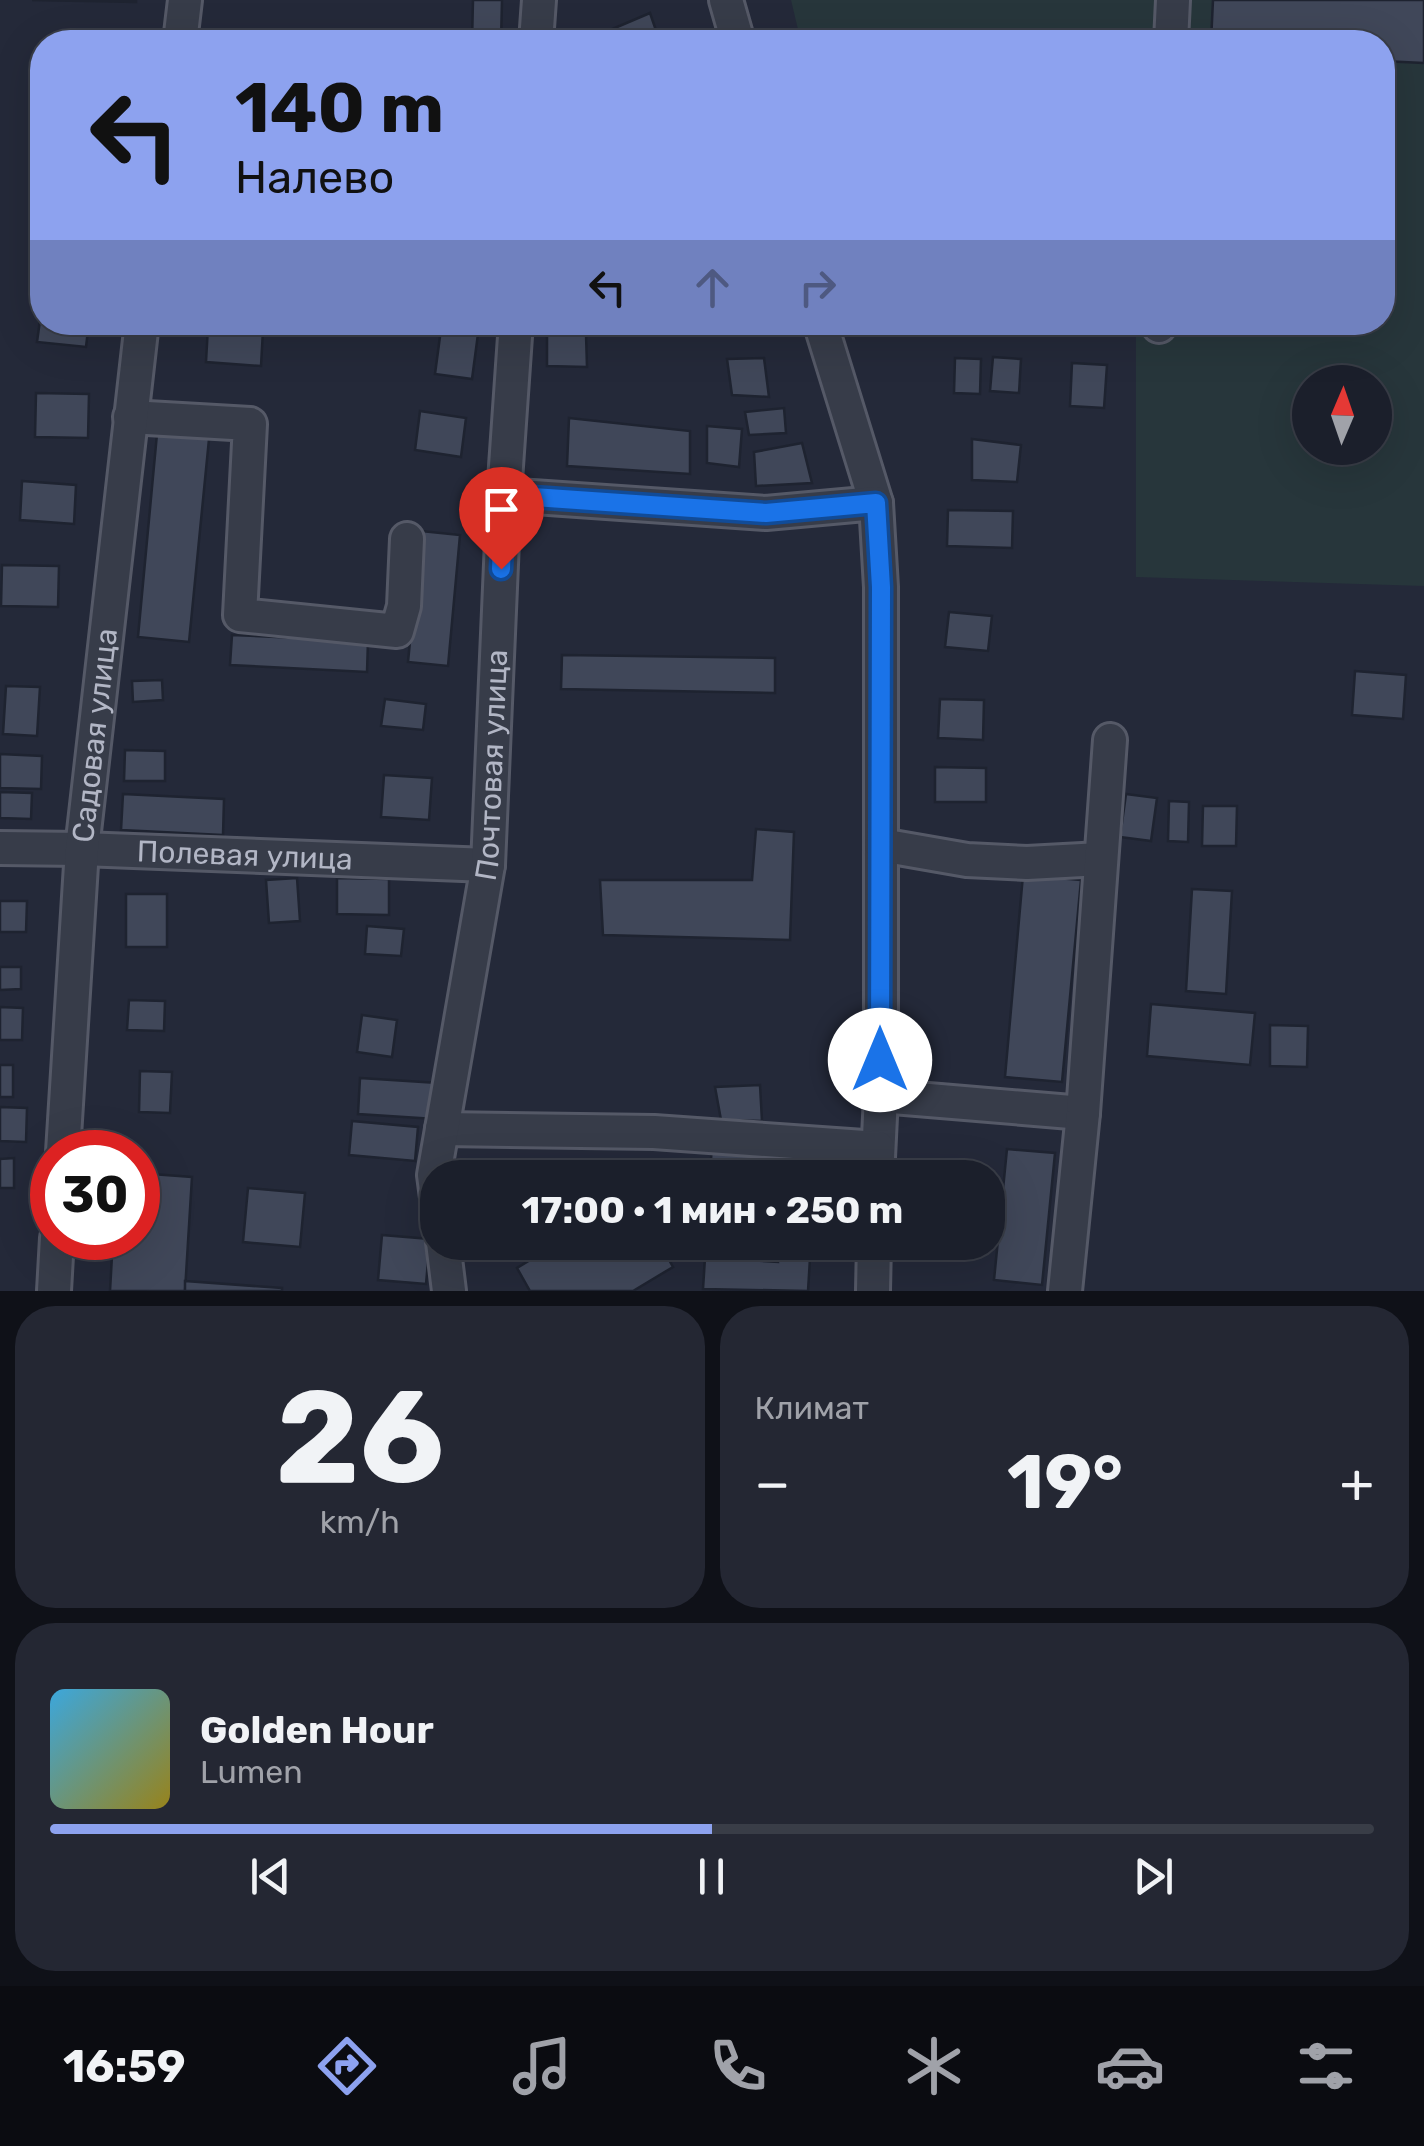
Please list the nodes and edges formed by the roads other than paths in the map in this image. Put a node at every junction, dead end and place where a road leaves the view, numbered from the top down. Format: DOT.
graph roads {
  1 [pos="185,0"];
  2 [pos="539,0"];
  3 [pos="726,0"];
  4 [pos="1172,0"];
  5 [pos="181,30"];
  6 [pos="537,30"];
  7 [pos="735,30"];
  8 [pos="1171,30"];
  9 [pos="140,335"];
  10 [pos="515,335"];
  11 [pos="824,335"];
  12 [pos="130,417"];
  13 [pos="504,495"];
  14 [pos="876,503"];
  15 [pos="407,539"];
  16 [pos="1110,740"];
  17 [pos="881,845"];
  18 [pos="0,848"];
  19 [pos="82,849"];
  20 [pos="1101,859"];
  21 [pos="488,865"];
  22 [pos="880,1096"];
  23 [pos="1083,1113"];
  24 [pos="442,1129"];
  25 [pos="64,1130"];
  26 [pos="437,1160"];
  27 [pos="856,1160"];
  28 [pos="878,1160"];
  29 [pos="56,1260"];
  30 [pos="445,1260"];
  31 [pos="873,1260"];
  32 [pos="54,1291"];
  33 [pos="449,1291"];
  34 [pos="872,1291"];
  35 [pos="1065,1291"];
  1 -- 5 [label="street"];
  2 -- 6 [label="street"];
  3 -- 7 [label="street"];
  4 -- 8 [label="street"];
  9 -- 12 [label="street, Садовая улица"];
  10 -- 13 [label="street, Почтовая улица"];
  11 -- 14 [label="street"];
  12 -- 15 [label="street"];
  12 -- 19 [label="street, Садовая улица"];
  13 -- 14 [label="street"];
  13 -- 21 [label="street, Почтовая улица"];
  14 -- 17 [label="street"];
  16 -- 20 [label="street"];
  17 -- 20 [label="street"];
  17 -- 22 [label="street"];
  18 -- 19 [label="street, Полевая улица"];
  19 -- 21 [label="street, Полевая улица"];
  19 -- 25 [label="street, Садовая улица"];
  20 -- 23 [label="street"];
  21 -- 24 [label="street, Почтовая улица"];
  22 -- 23 [label="street"];
  22 -- 28 [label="street"];
  23 -- 35 [label="street"];
  24 -- 26 [label="street, Почтовая улица"];
  24 -- 27 [label="street"];
  29 -- 32 [label="street"];
  30 -- 33 [label="street"];
  31 -- 34 [label="street"];
}
